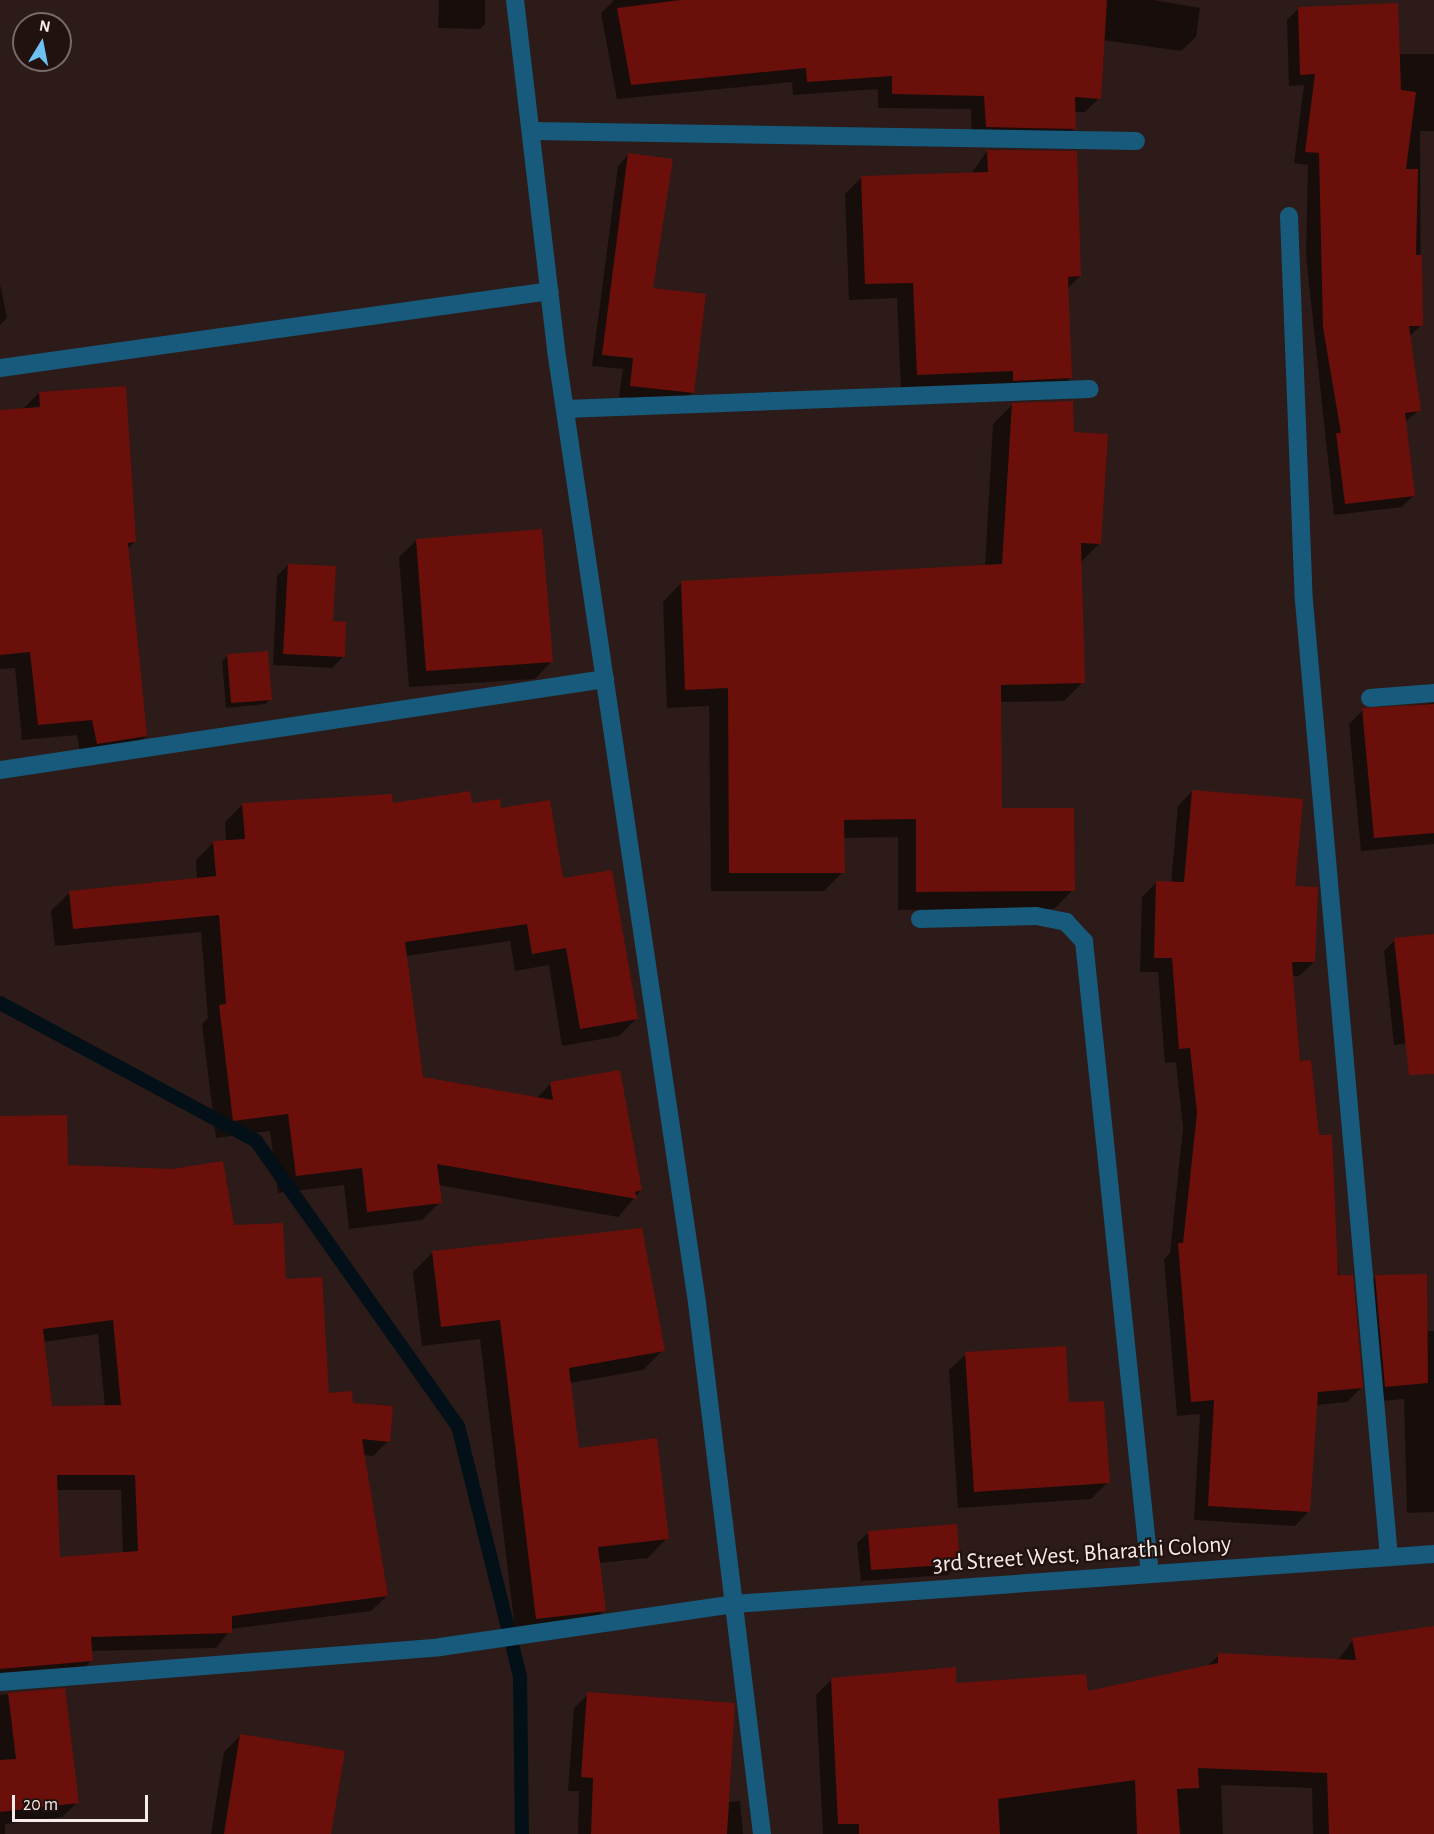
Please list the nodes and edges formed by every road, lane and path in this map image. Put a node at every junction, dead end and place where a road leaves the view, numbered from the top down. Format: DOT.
graph roads {
  1 [pos="515,0"];
  2 [pos="532,130"];
  3 [pos="1136,141"];
  4 [pos="1289,216"];
  5 [pos="550,291"];
  6 [pos="0,368"];
  7 [pos="1090,389"];
  8 [pos="565,409"];
  9 [pos="605,679"];
  10 [pos="1434,693"];
  11 [pos="1370,698"];
  12 [pos="0,770"];
  13 [pos="920,919"];
  14 [pos="1434,1554"];
  15 [pos="1389,1557"];
  16 [pos="1150,1574"];
  17 [pos="734,1604"];
  18 [pos="0,1682"];
  19 [pos="762,1834"];
  1 -- 2 [label="street"];
  2 -- 3 [label="street"];
  2 -- 5 [label="street"];
  4 -- 15 [label="street"];
  5 -- 6 [label="street"];
  5 -- 8 [label="street"];
  7 -- 8 [label="street"];
  8 -- 9 [label="street"];
  9 -- 12 [label="street"];
  9 -- 17 [label="street"];
  10 -- 11 [label="street"];
  13 -- 16 [label="street"];
  14 -- 15 [label="street, 3rd Street West, Bharathi Colony"];
  15 -- 16 [label="street, 3rd Street West, Bharathi Colony"];
  16 -- 17 [label="street, 3rd Street West, Bharathi Colony"];
  17 -- 18 [label="street, 3rd Street West, Bharathi Colony"];
  17 -- 19 [label="street"];
}
